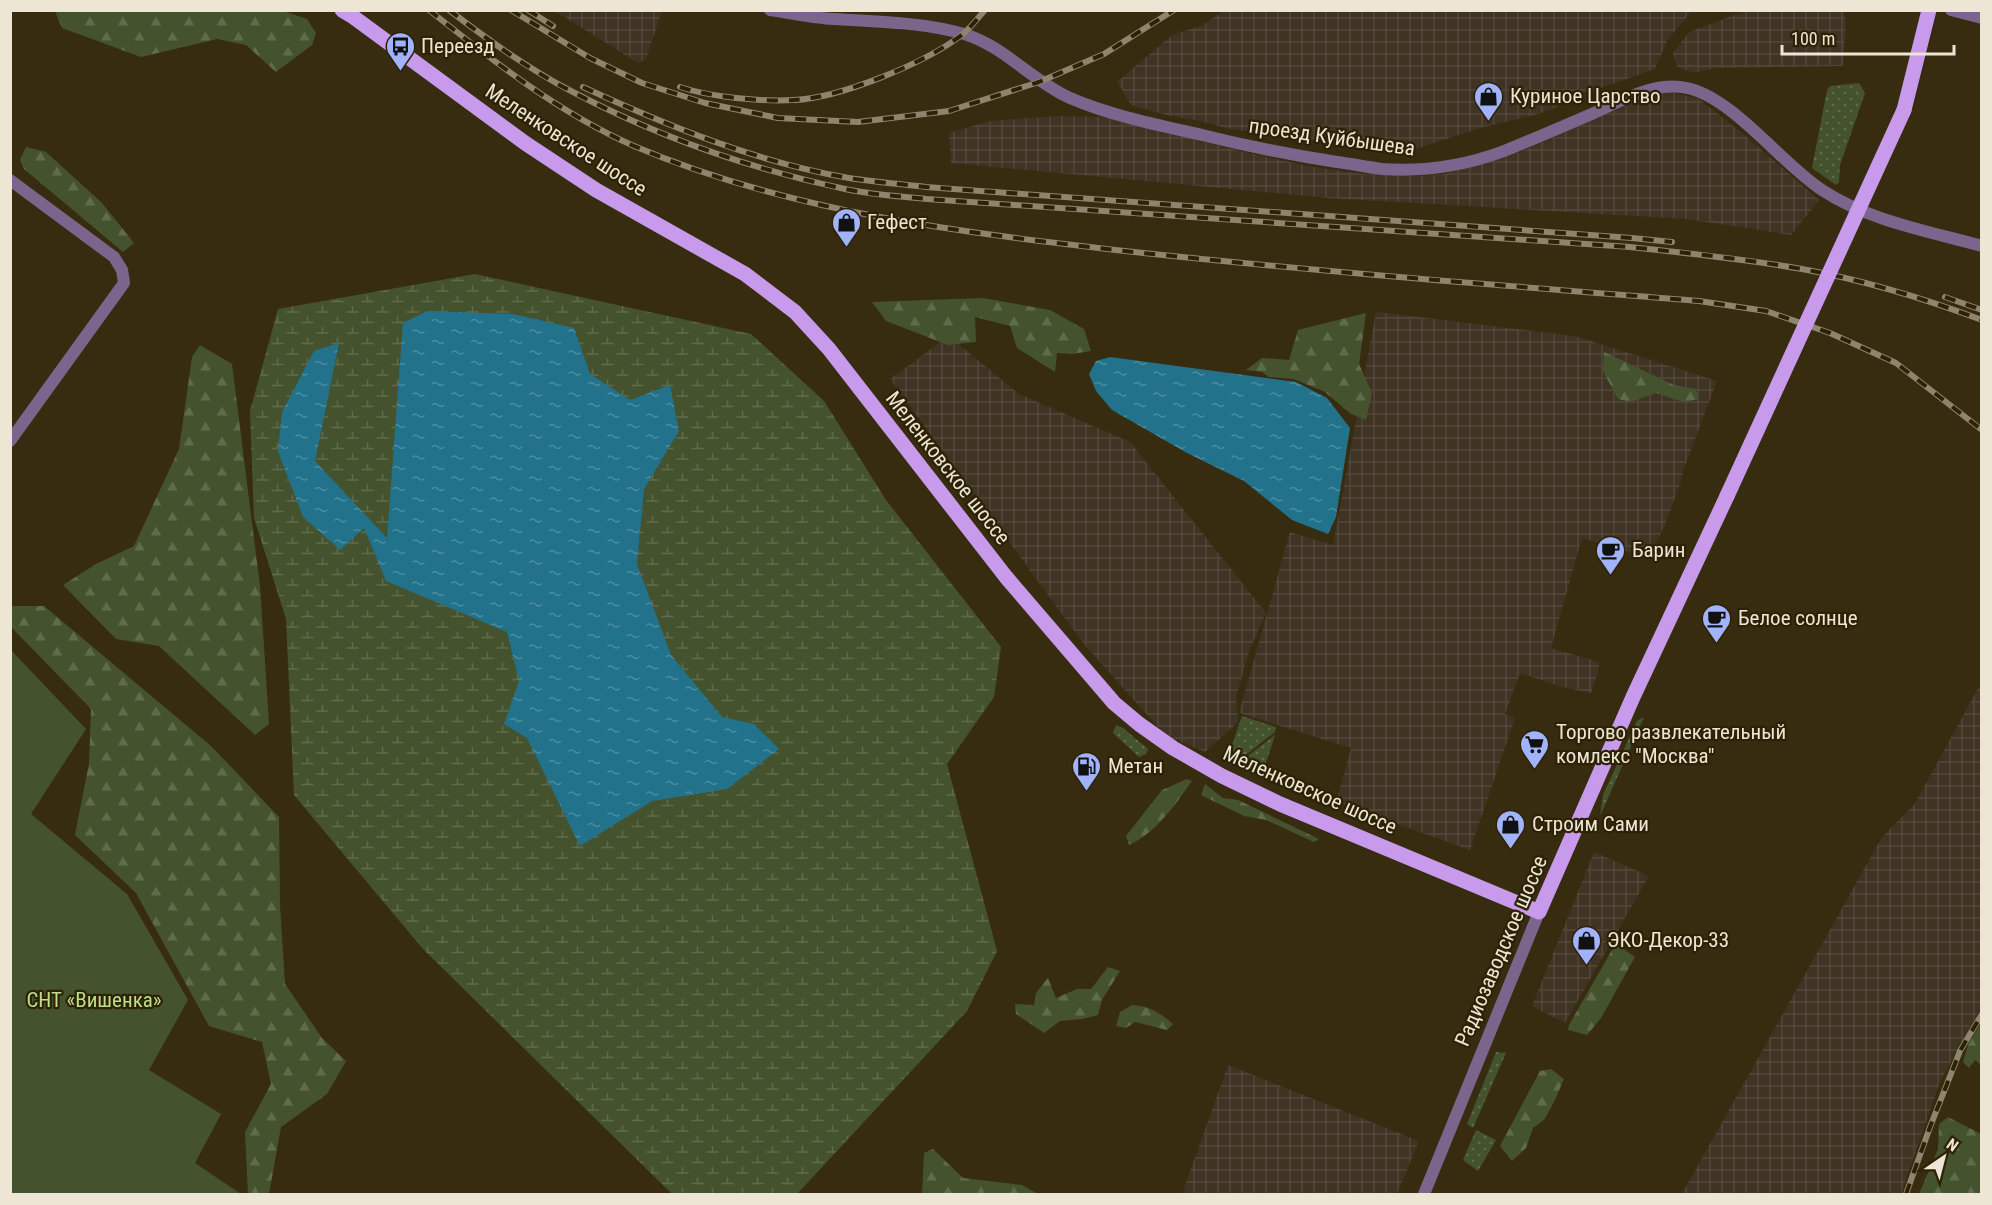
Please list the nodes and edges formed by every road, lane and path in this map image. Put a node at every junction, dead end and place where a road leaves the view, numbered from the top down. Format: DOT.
graph roads {
  1 [pos="342,10"];
  2 [pos="770,10"];
  3 [pos="1929,10"];
  4 [pos="1951,10"];
  5 [pos="1982,18"];
  6 [pos="10,180"];
  7 [pos="1982,246"];
  8 [pos="10,441"];
  9 [pos="1539,912"];
  10 [pos="1424,1194"];
  1 -- 9 [label="main road, Меленковское шоссе"];
  2 -- 7 [label="street, проезд Куйбышева"];
  3 -- 9 [label="main road, Радиозаводское шоссе, bridge"];
  4 -- 5 [label="street"];
  6 -- 8 [label="street"];
  9 -- 10 [label="street, Радиозаводское шоссе"];
}
